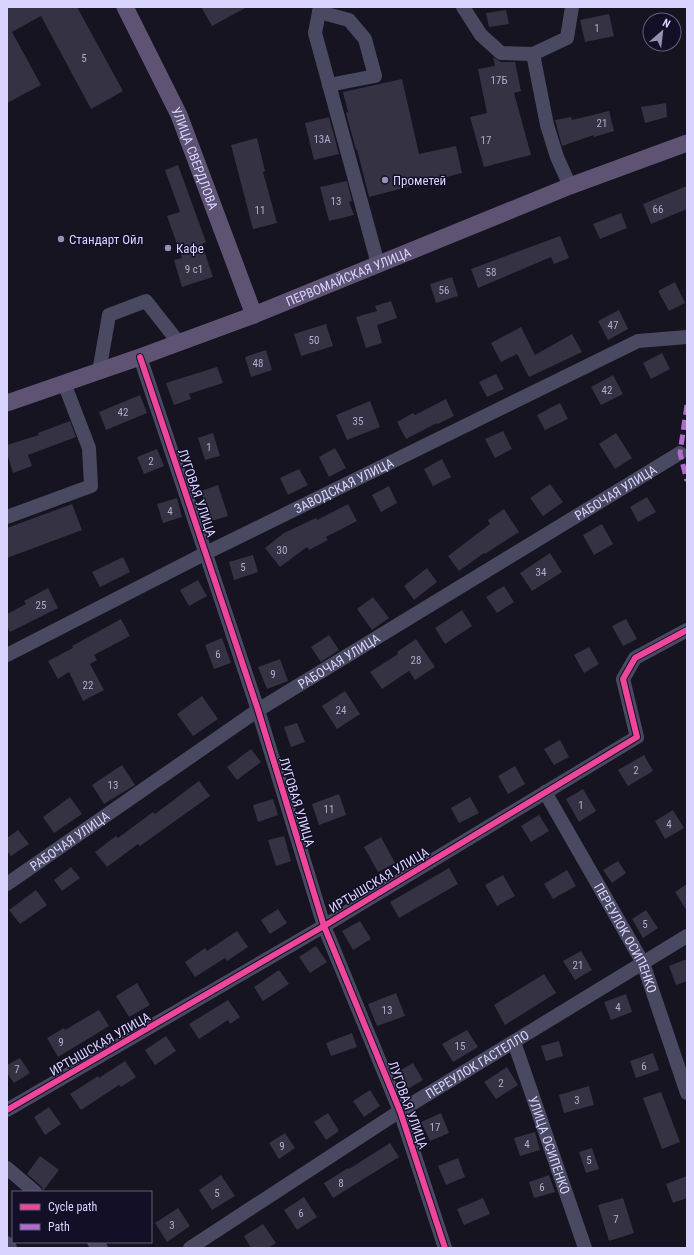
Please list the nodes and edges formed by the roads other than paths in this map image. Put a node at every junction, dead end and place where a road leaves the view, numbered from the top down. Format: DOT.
graph roads {
  1 [pos="124,7"];
  2 [pos="463,7"];
  3 [pos="572,7"];
  4 [pos="319,9"];
  5 [pos="533,54"];
  6 [pos="329,85"];
  7 [pos="687,143"];
  8 [pos="570,186"];
  9 [pos="378,264"];
  10 [pos="254,314"];
  11 [pos="687,337"];
  12 [pos="179,343"];
  13 [pos="140,357"];
  14 [pos="98,372"];
  15 [pos="64,383"];
  16 [pos="7,403"];
  17 [pos="680,454"];
  18 [pos="7,517"];
  19 [pos="206,552"];
  20 [pos="687,630"];
  21 [pos="7,655"];
  22 [pos="258,710"];
  23 [pos="545,792"];
  24 [pos="7,884"];
  25 [pos="324,926"];
  26 [pos="687,936"];
  27 [pos="643,963"];
  28 [pos="514,1042"];
  29 [pos="687,1093"];
  30 [pos="7,1110"];
  31 [pos="400,1111"];
  32 [pos="7,1168"];
  33 [pos="34,1191"];
  34 [pos="7,1243"];
  35 [pos="10,1248"];
  36 [pos="190,1248"];
  37 [pos="446,1248"];
  38 [pos="585,1248"];
  1 -- 10 [label="main road, УЛИЦА СВЕРДЛОВА"];
  2 -- 5 [label="street"];
  3 -- 5 [label="street"];
  4 -- 6 [label="street"];
  4 -- 6 [label="street"];
  5 -- 8 [label="street"];
  6 -- 9 [label="street"];
  7 -- 8 [label="main road, ПЕРВОМАЙСКАЯ УЛИЦА"];
  8 -- 9 [label="main road, ПЕРВОМАЙСКАЯ УЛИЦА"];
  9 -- 10 [label="main road, ПЕРВОМАЙСКАЯ УЛИЦА"];
  10 -- 12 [label="main road, ПЕРВОМАЙСКАЯ УЛИЦА"];
  11 -- 19 [label="street, ЗАВОДСКАЯ УЛИЦА"];
  12 -- 13 [label="main road, ПЕРВОМАЙСКАЯ УЛИЦА"];
  12 -- 14 [label="street"];
  13 -- 14 [label="main road, ПЕРВОМАЙСКАЯ УЛИЦА"];
  13 -- 19 [label="street, ЛУГОВАЯ УЛИЦА"];
  14 -- 15 [label="main road, ПЕРВОМАЙСКАЯ УЛИЦА"];
  15 -- 16 [label="main road, ПЕРВОМАЙСКАЯ УЛИЦА"];
  15 -- 18 [label="street"];
  17 -- 22 [label="street, РАБОЧАЯ УЛИЦА"];
  19 -- 21 [label="street, ЗАВОДСКАЯ УЛИЦА"];
  19 -- 22 [label="street, ЛУГОВАЯ УЛИЦА"];
  20 -- 23 [label="street, ИРТЫШСКАЯ УЛИЦА"];
  22 -- 24 [label="street, РАБОЧАЯ УЛИЦА"];
  22 -- 25 [label="street, ЛУГОВАЯ УЛИЦА"];
  23 -- 25 [label="street, ИРТЫШСКАЯ УЛИЦА"];
  23 -- 27 [label="street, ПЕРЕУЛОК ОСИПЕНКО"];
  25 -- 30 [label="street, ИРТЫШСКАЯ УЛИЦА"];
  25 -- 31 [label="street, ЛУГОВАЯ УЛИЦА"];
  26 -- 27 [label="street, ПЕРЕУЛОК ГАСТЕЛЛО"];
  27 -- 28 [label="street, ПЕРЕУЛОК ГАСТЕЛЛО"];
  27 -- 29 [label="street, ПЕРЕУЛОК ОСИПЕНКО"];
  28 -- 31 [label="street, ПЕРЕУЛОК ГАСТЕЛЛО"];
  28 -- 38 [label="street, УЛИЦА ОСИПЕНКО"];
  31 -- 36 [label="street, ПЕРЕУЛОК ГАСТЕЛЛО"];
  31 -- 37 [label="street, ЛУГОВАЯ УЛИЦА"];
  32 -- 33 [label="street"];
  34 -- 35 [label="street"];
}
